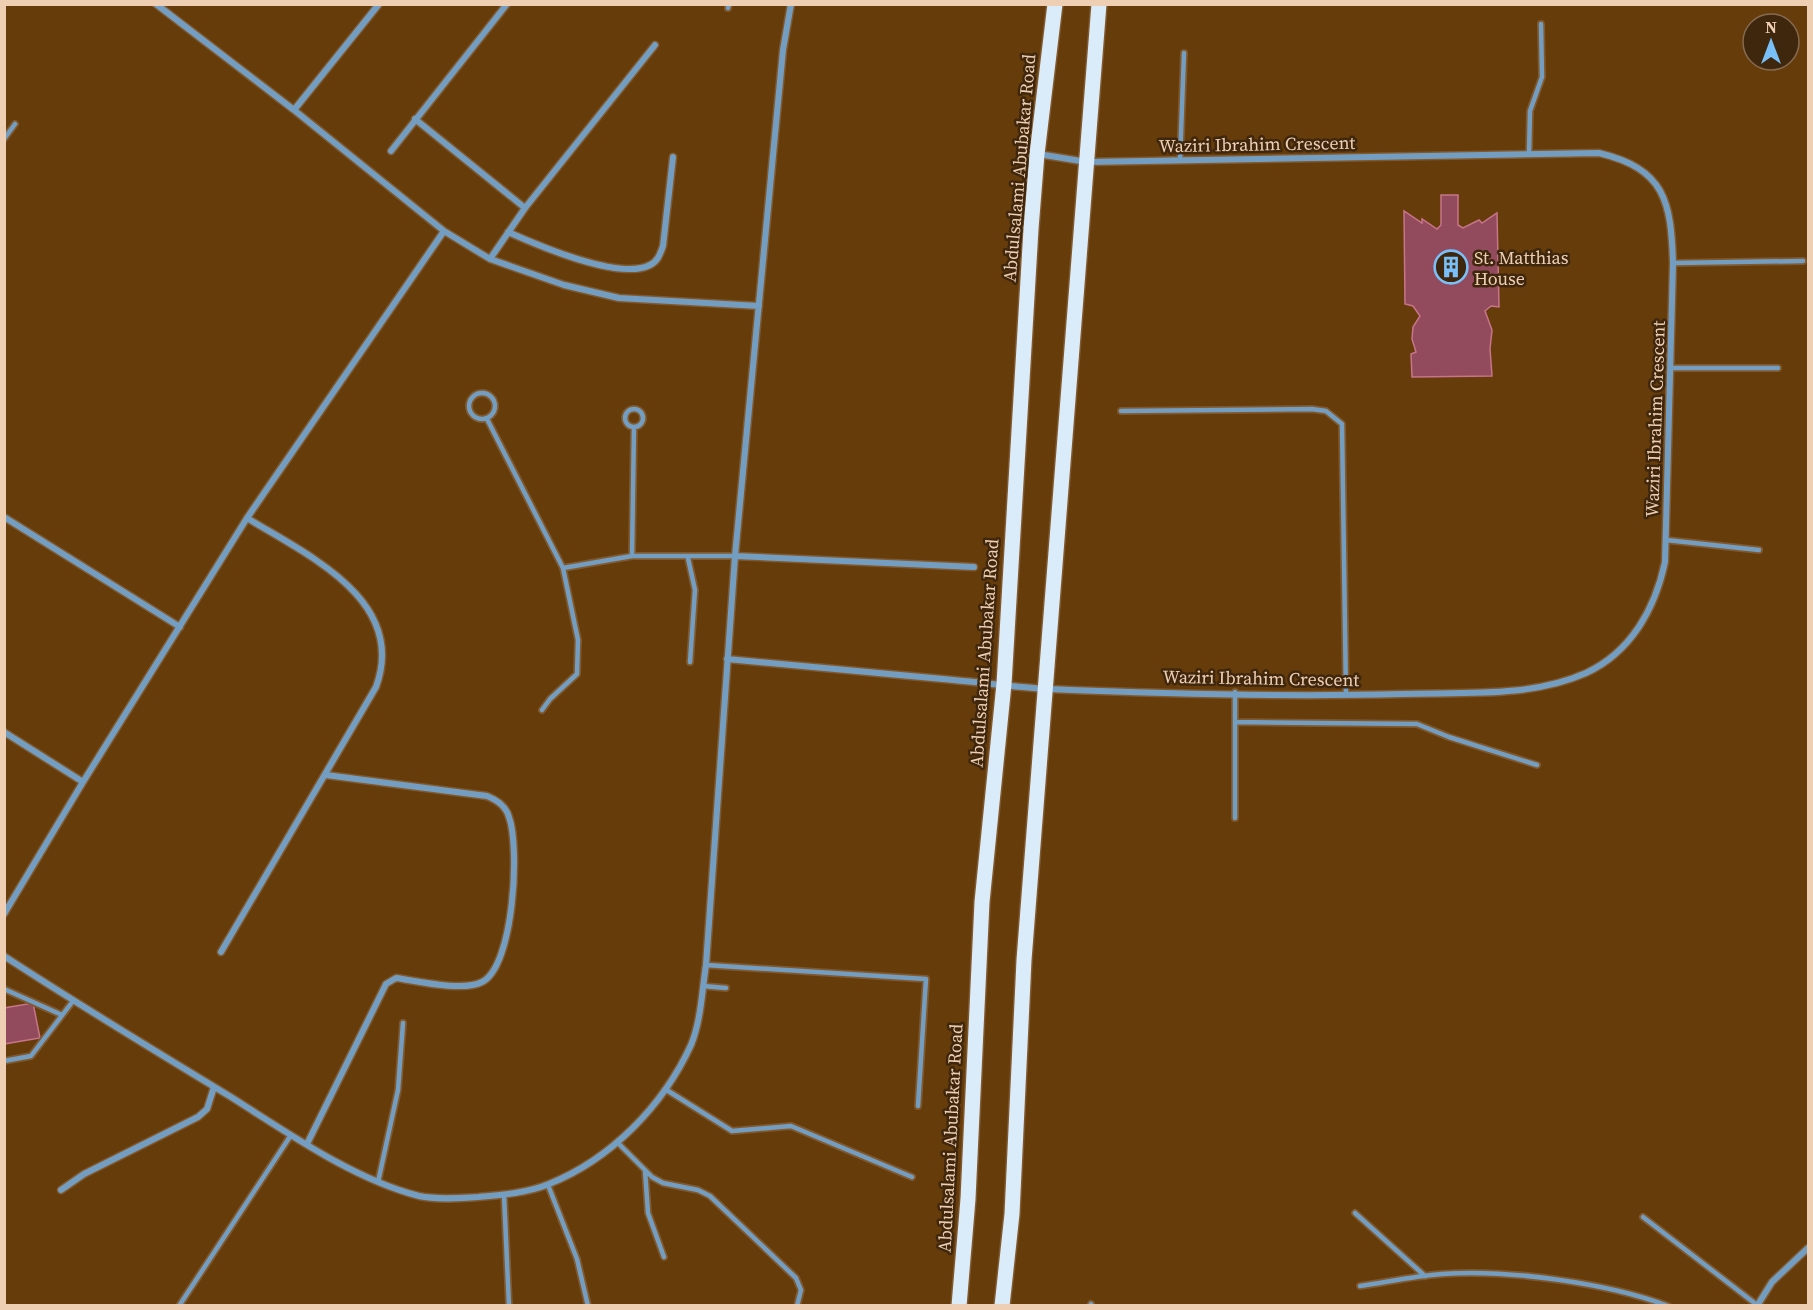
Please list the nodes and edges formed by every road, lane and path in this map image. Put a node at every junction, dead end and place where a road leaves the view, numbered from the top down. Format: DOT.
graph roads {
  1 [pos="156,4"];
  2 [pos="379,4"];
  3 [pos="507,4"];
  4 [pos="791,4"];
  5 [pos="1055,4"];
  6 [pos="1099,4"];
  7 [pos="1541,24"];
  8 [pos="655,45"];
  9 [pos="1184,53"];
  10 [pos="294,110"];
  11 [pos="415,119"];
  12 [pos="15,124"];
  13 [pos="4,139"];
  14 [pos="391,151"];
  15 [pos="1037,154"];
  16 [pos="1529,154"];
  17 [pos="673,157"];
  18 [pos="1180,160"];
  19 [pos="1087,162"];
  20 [pos="525,208"];
  21 [pos="444,231"];
  22 [pos="508,232"];
  23 [pos="490,259"];
  24 [pos="1803,261"];
  25 [pos="1673,263"];
  26 [pos="759,306"];
  27 [pos="1672,368"];
  28 [pos="1778,368"];
  29 [pos="1121,411"];
  30 [pos="487,419"];
  31 [pos="634,427"];
  32 [pos="4,517"];
  33 [pos="247,518"];
  34 [pos="1666,540"];
  35 [pos="1759,550"];
  36 [pos="632,556"];
  37 [pos="735,556"];
  38 [pos="688,558"];
  39 [pos="974,567"];
  40 [pos="563,568"];
  41 [pos="180,627"];
  42 [pos="727,659"];
  43 [pos="690,662"];
  44 [pos="1004,684"];
  45 [pos="1046,689"];
  46 [pos="1235,693"];
  47 [pos="1346,695"];
  48 [pos="542,710"];
  49 [pos="1235,722"];
  50 [pos="4,732"];
  51 [pos="1537,765"];
  52 [pos="326,775"];
  53 [pos="83,782"];
  54 [pos="1235,818"];
  55 [pos="4,914"];
  56 [pos="221,952"];
  57 [pos="4,956"];
  58 [pos="706,965"];
  59 [pos="703,986"];
  60 [pos="726,988"];
  61 [pos="4,989"];
  62 [pos="73,1001"];
  63 [pos="62,1015"];
  64 [pos="403,1023"];
  65 [pos="4,1061"];
  66 [pos="214,1087"];
  67 [pos="665,1089"];
  68 [pos="918,1107"];
  69 [pos="291,1134"];
  70 [pos="618,1143"];
  71 [pos="308,1144"];
  72 [pos="645,1169"];
  73 [pos="912,1177"];
  74 [pos="378,1182"];
  75 [pos="548,1185"];
  76 [pos="61,1190"];
  77 [pos="504,1195"];
  78 [pos="1355,1213"];
  79 [pos="1643,1217"];
  80 [pos="1809,1248"];
  81 [pos="664,1257"];
  82 [pos="1425,1276"];
  83 [pos="1360,1286"];
  84 [pos="179,1305"];
  85 [pos="509,1305"];
  86 [pos="588,1305"];
  87 [pos="797,1305"];
  88 [pos="959,1305"];
  89 [pos="1002,1305"];
  90 [pos="1668,1305"];
  91 [pos="1757,1305"];
  1 -- 10 [label="street"];
  2 -- 10 [label="street"];
  3 -- 11 [label="street"];
  4 -- 26 [label="street"];
  5 -- 15 [label="main road, Abdulsalami Abubakar Road"];
  6 -- 19 [label="main road"];
  7 -- 16 [label="lane"];
  8 -- 20 [label="street"];
  9 -- 18 [label="lane"];
  10 -- 21 [label="street"];
  11 -- 14 [label="street"];
  11 -- 20 [label="street"];
  12 -- 13 [label="lane"];
  15 -- 19 [label="street, Waziri Ibrahim Crescent"];
  15 -- 44 [label="main road, Abdulsalami Abubakar Road"];
  16 -- 18 [label="street, Waziri Ibrahim Crescent"];
  16 -- 25 [label="street, Waziri Ibrahim Crescent"];
  17 -- 22 [label="street"];
  18 -- 19 [label="street, Waziri Ibrahim Crescent"];
  19 -- 45 [label="main road"];
  20 -- 22 [label="street"];
  21 -- 23 [label="street"];
  21 -- 33 [label="street"];
  22 -- 23 [label="street"];
  23 -- 26 [label="street"];
  24 -- 25 [label="lane"];
  25 -- 27 [label="street, Waziri Ibrahim Crescent"];
  26 -- 37 [label="street"];
  27 -- 28 [label="lane"];
  27 -- 34 [label="street, Waziri Ibrahim Crescent"];
  29 -- 47 [label="lane"];
  30 -- 30 [label="lane"];
  30 -- 40 [label="lane"];
  31 -- 31 [label="lane"];
  31 -- 36 [label="lane"];
  32 -- 41 [label="street"];
  33 -- 41 [label="street"];
  33 -- 52 [label="street"];
  34 -- 35 [label="lane"];
  34 -- 47 [label="street, Waziri Ibrahim Crescent"];
  36 -- 38 [label="lane"];
  36 -- 40 [label="lane"];
  37 -- 38 [label="lane"];
  37 -- 39 [label="street"];
  37 -- 42 [label="street"];
  38 -- 43 [label="lane"];
  40 -- 48 [label="lane"];
  41 -- 53 [label="street"];
  42 -- 44 [label="street, Waziri Ibrahim Crescent"];
  42 -- 58 [label="street"];
  44 -- 45 [label="street, Waziri Ibrahim Crescent"];
  44 -- 88 [label="main road, Abdulsalami Abubakar Road"];
  45 -- 46 [label="street, Waziri Ibrahim Crescent"];
  45 -- 89 [label="main road"];
  46 -- 47 [label="street, Waziri Ibrahim Crescent"];
  46 -- 49 [label="lane"];
  49 -- 51 [label="lane"];
  49 -- 54 [label="lane"];
  50 -- 53 [label="street"];
  52 -- 56 [label="street"];
  52 -- 71 [label="street"];
  53 -- 55 [label="street"];
  57 -- 62 [label="street"];
  58 -- 59 [label="street"];
  58 -- 68 [label="lane"];
  59 -- 60 [label="lane"];
  59 -- 67 [label="street"];
  61 -- 63 [label="lane"];
  62 -- 63 [label="lane"];
  62 -- 66 [label="street"];
  63 -- 65 [label="lane"];
  64 -- 74 [label="lane"];
  66 -- 69 [label="street"];
  66 -- 76 [label="street"];
  67 -- 70 [label="street"];
  67 -- 73 [label="lane"];
  69 -- 71 [label="street"];
  69 -- 84 [label="lane"];
  70 -- 72 [label="lane"];
  70 -- 75 [label="street"];
  71 -- 74 [label="street"];
  72 -- 81 [label="lane"];
  72 -- 87 [label="lane"];
  74 -- 77 [label="street"];
  75 -- 77 [label="street"];
  75 -- 86 [label="lane"];
  77 -- 85 [label="lane"];
  78 -- 82 [label="lane"];
  79 -- 91 [label="lane"];
  80 -- 91 [label="street"];
  82 -- 83 [label="lane"];
  82 -- 90 [label="lane"];
}
